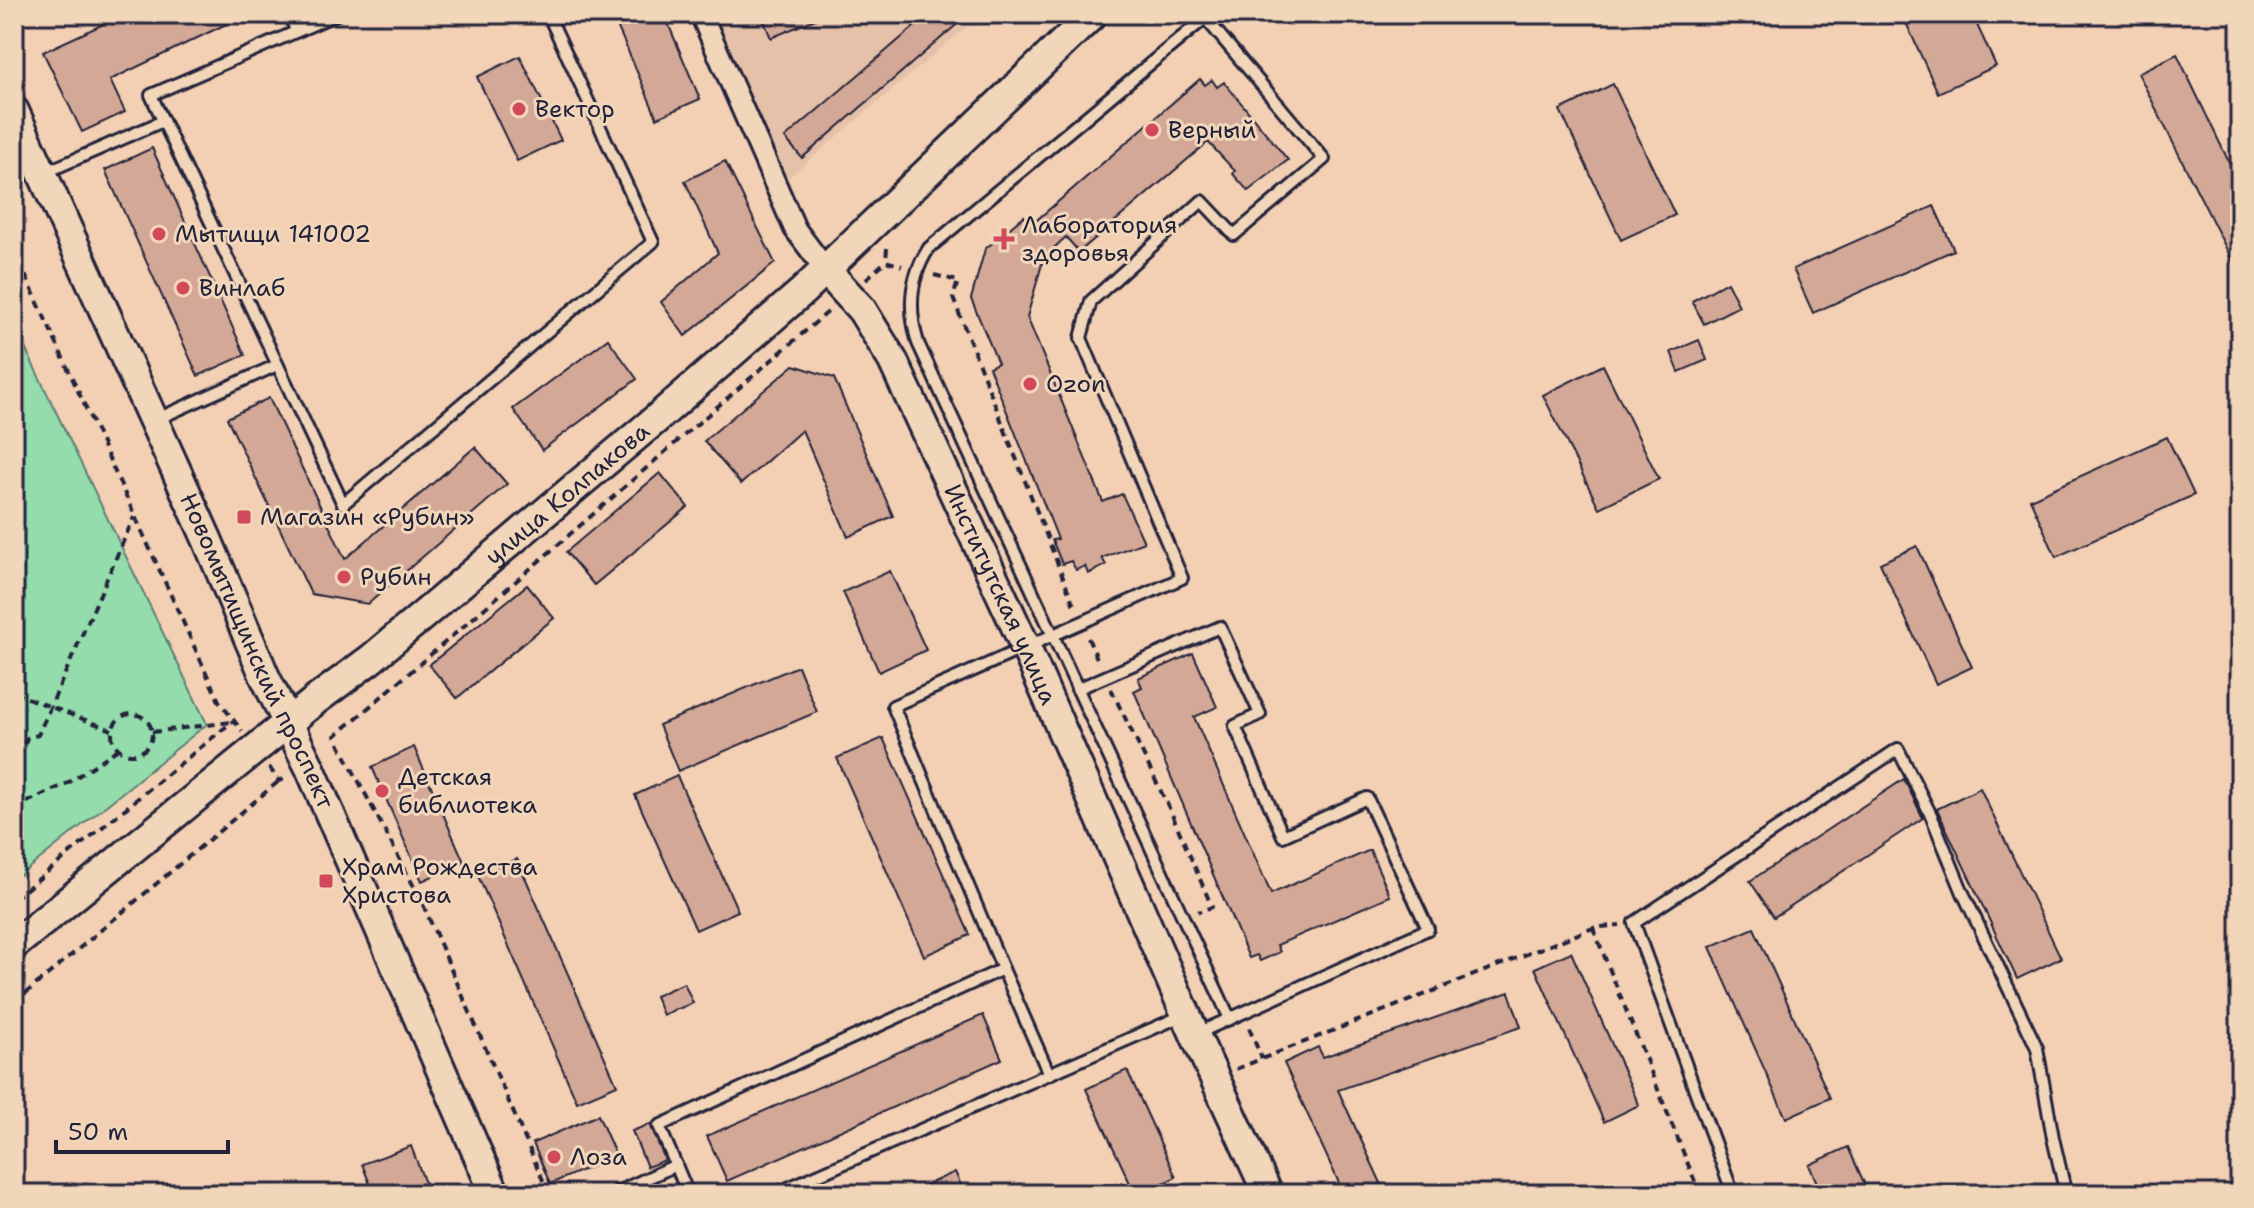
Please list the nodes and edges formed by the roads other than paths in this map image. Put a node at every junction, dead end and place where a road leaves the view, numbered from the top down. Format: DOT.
graph roads {
  1 [pos="289,14"];
  2 [pos="337,14"];
  3 [pos="548,14"];
  4 [pos="701,14"];
  5 [pos="1093,14"];
  6 [pos="1203,16"];
  7 [pos="296,30"];
  8 [pos="14,111"];
  9 [pos="163,121"];
  10 [pos="42,174"];
  11 [pos="825,269"];
  12 [pos="277,365"];
  13 [pos="153,420"];
  14 [pos="1052,635"];
  15 [pos="1026,648"];
  16 [pos="1077,689"];
  17 [pos="288,723"];
  18 [pos="14,945"];
  19 [pos="1003,969"];
  20 [pos="1230,1019"];
  21 [pos="1190,1024"];
  22 [pos="1049,1074"];
  23 [pos="676,1165"];
  24 [pos="495,1194"];
  25 [pos="613,1194"];
  26 [pos="688,1194"];
  27 [pos="774,1194"];
  28 [pos="1268,1194"];
  29 [pos="1733,1194"];
  30 [pos="2066,1194"];
  1 -- 7 [label="lane"];
  2 -- 7 [label="lane"];
  3 -- 12 [label="lane"];
  4 -- 11 [label="street, Институтская улица"];
  5 -- 11 [label="street, улица Колпакова"];
  6 -- 14 [label="lane"];
  6 -- 14 [label="lane"];
  7 -- 9 [label="lane"];
  8 -- 10 [label="street, Новомытищинский проспект"];
  9 -- 10 [label="lane"];
  9 -- 12 [label="lane"];
  10 -- 13 [label="street, Новомытищинский проспект"];
  11 -- 15 [label="street, Институтская улица"];
  11 -- 17 [label="street, улица Колпакова"];
  12 -- 13 [label="lane"];
  13 -- 17 [label="street, Новомытищинский проспект"];
  14 -- 15 [label="lane"];
  14 -- 16 [label="lane"];
  15 -- 19 [label="lane"];
  15 -- 21 [label="street, Институтская улица"];
  16 -- 20 [label="lane"];
  16 -- 20 [label="lane"];
  17 -- 18 [label="street, улица Колпакова"];
  17 -- 24 [label="street, Новомытищинский проспект"];
  19 -- 22 [label="lane"];
  19 -- 23 [label="lane"];
  20 -- 21 [label="lane"];
  21 -- 22 [label="lane"];
  21 -- 28 [label="street, Институтская улица"];
  22 -- 27 [label="lane"];
  23 -- 25 [label="lane"];
  23 -- 26 [label="lane"];
  29 -- 30 [label="lane"];
}
